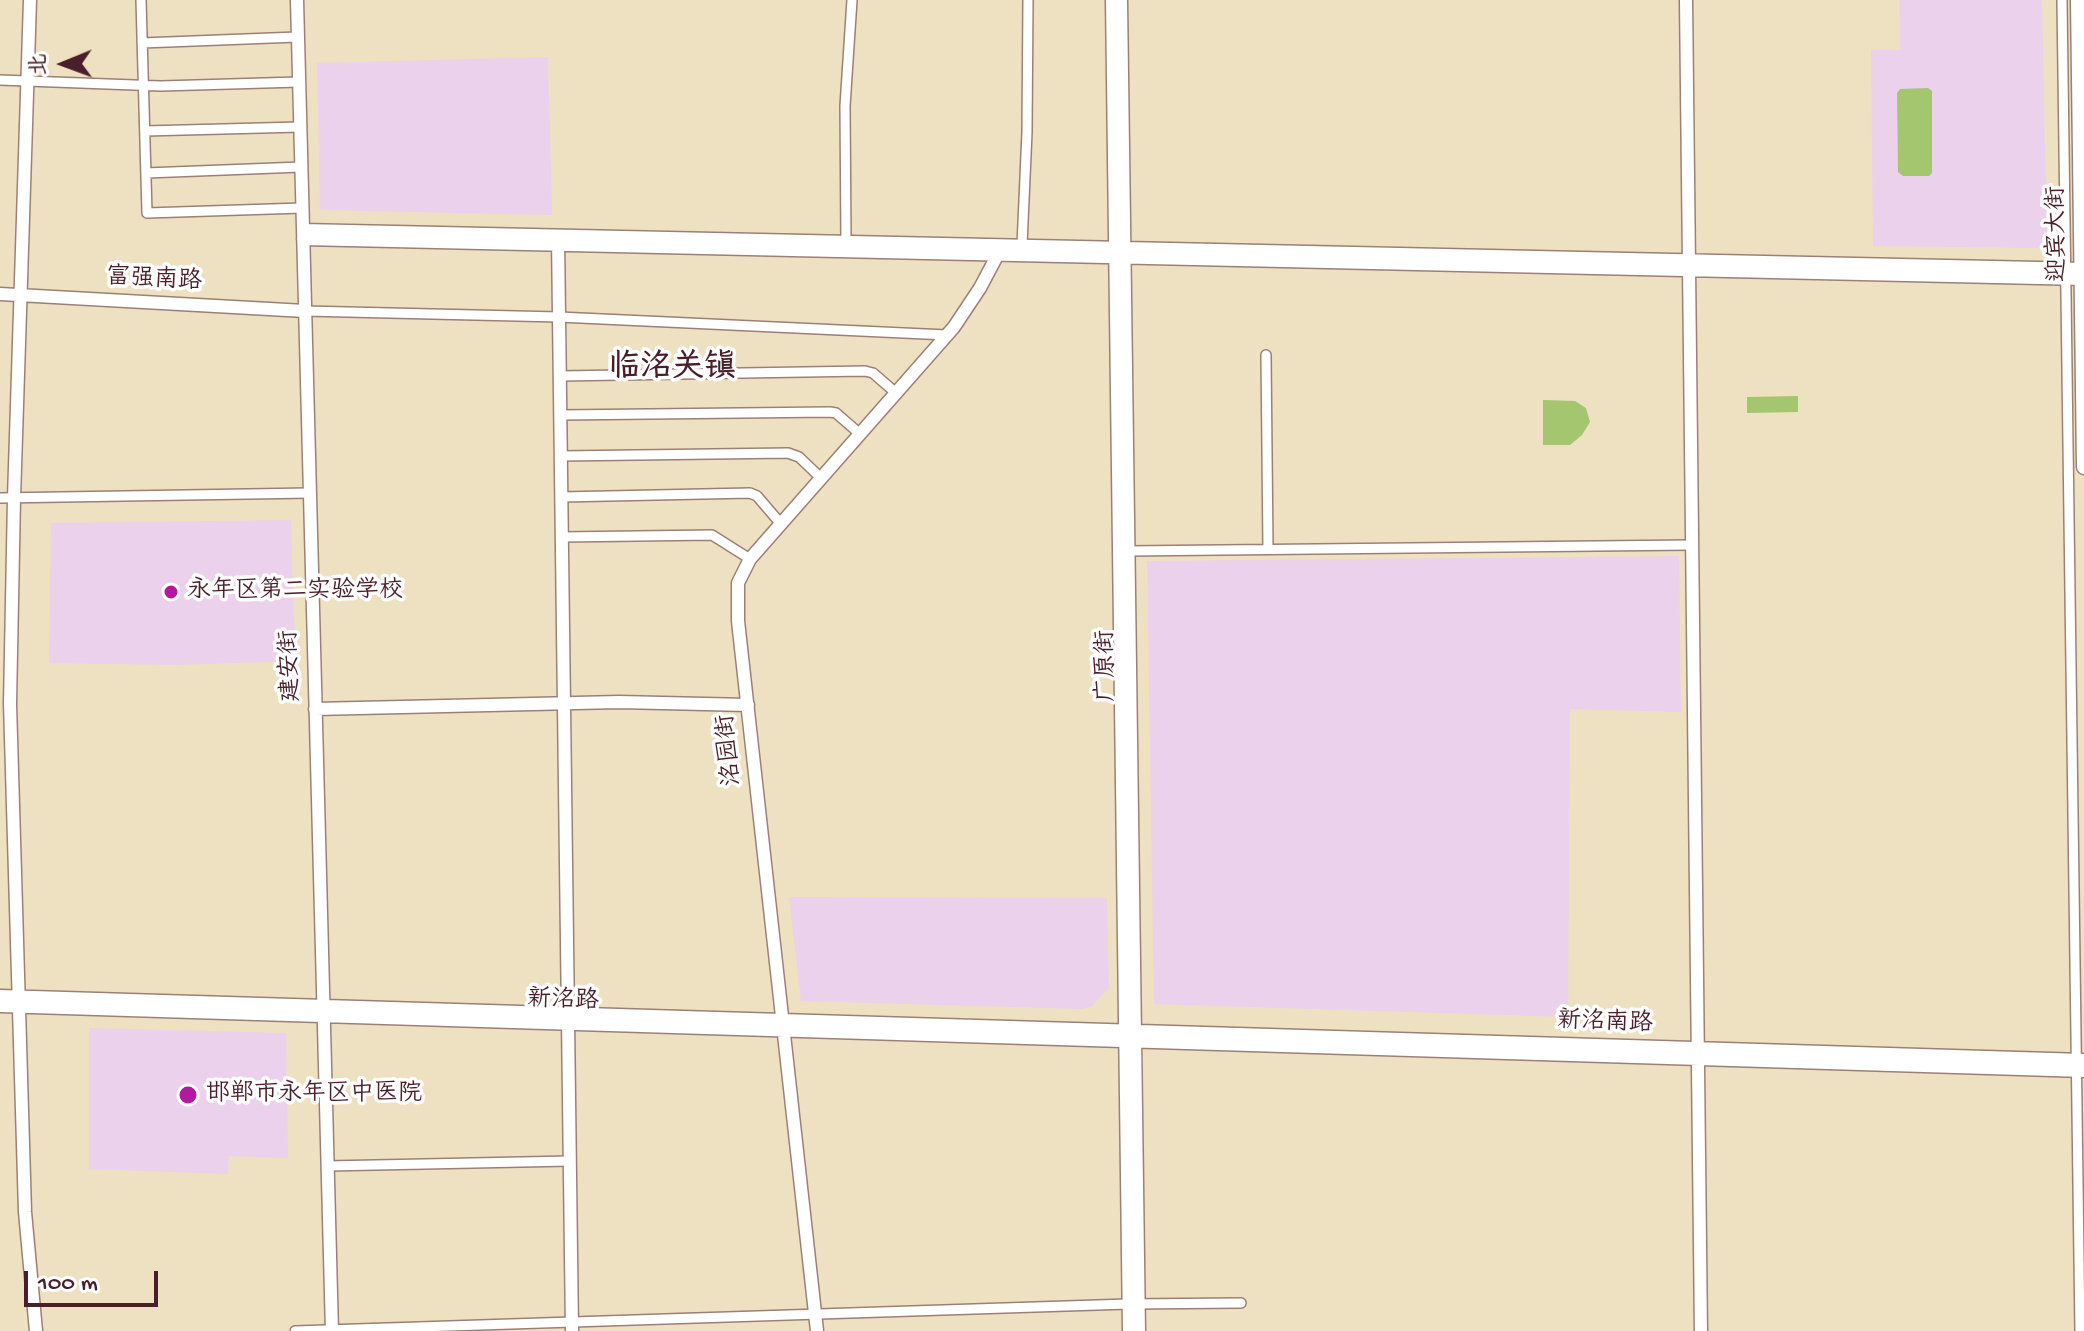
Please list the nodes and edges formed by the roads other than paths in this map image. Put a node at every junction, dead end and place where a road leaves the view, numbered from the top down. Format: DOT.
graph roads {
  1 [pos="30,0"];
  2 [pos="141,0"];
  3 [pos="155,0"];
  4 [pos="297,0"];
  5 [pos="852,0"];
  6 [pos="1028,0"];
  7 [pos="1112,0"];
  8 [pos="1121,0"];
  9 [pos="1686,0"];
  10 [pos="2062,0"];
  11 [pos="2078,0"];
  12 [pos="297,37"];
  13 [pos="142,43"];
  14 [pos="0,80"];
  15 [pos="27,81"];
  16 [pos="299,82"];
  17 [pos="143,86"];
  18 [pos="300,127"];
  19 [pos="145,131"];
  20 [pos="301,167"];
  21 [pos="146,173"];
  22 [pos="302,208"];
  23 [pos="303,234"];
  24 [pos="558,239"];
  25 [pos="846,241"];
  26 [pos="1022,245"];
  27 [pos="1119,252"];
  28 [pos="998,254"];
  29 [pos="1688,266"];
  30 [pos="2065,274"];
  31 [pos="2083,274"];
  32 [pos="0,294"];
  33 [pos="19,295"];
  34 [pos="305,311"];
  35 [pos="559,317"];
  36 [pos="947,335"];
  37 [pos="1266,355"];
  38 [pos="560,376"];
  39 [pos="896,393"];
  40 [pos="560,415"];
  41 [pos="860,434"];
  42 [pos="561,456"];
  43 [pos="2084,467"];
  44 [pos="821,478"];
  45 [pos="310,493"];
  46 [pos="561,497"];
  47 [pos="0,498"];
  48 [pos="14,498"];
  49 [pos="781,524"];
  50 [pos="562,537"];
  51 [pos="1691,545"];
  52 [pos="1268,549"];
  53 [pos="1128,551"];
  54 [pos="750,559"];
  55 [pos="6,573"];
  56 [pos="564,704"];
  57 [pos="748,705"];
  58 [pos="315,709"];
  59 [pos="0,996"];
  60 [pos="18,1001"];
  61 [pos="0,1006"];
  62 [pos="323,1011"];
  63 [pos="568,1019"];
  64 [pos="783,1026"];
  65 [pos="1130,1036"];
  66 [pos="1697,1054"];
  67 [pos="2080,1066"];
  68 [pos="570,1161"];
  69 [pos="327,1166"];
  70 [pos="1241,1303"];
  71 [pos="1133,1304"];
  72 [pos="815,1316"];
  73 [pos="572,1327"];
  74 [pos="332,1330"];
  75 [pos="36,1331"];
  76 [pos="295,1331"];
  77 [pos="817,1331"];
  78 [pos="1129,1331"];
  79 [pos="1139,1331"];
  80 [pos="1701,1331"];
  81 [pos="2080,1331"];
  1 -- 15 [label="street"];
  2 -- 3 [label="street"];
  2 -- 13 [label="street"];
  4 -- 12 [label="street, 建安街"];
  5 -- 25 [label="street"];
  6 -- 26 [label="street"];
  7 -- 27 [label="street, 广原街"];
  8 -- 27 [label="street, 广原街"];
  9 -- 29 [label="street"];
  10 -- 30 [label="street"];
  11 -- 31 [label="main road, 迎宾大街"];
  12 -- 13 [label="street"];
  12 -- 16 [label="street, 建安街"];
  13 -- 17 [label="street"];
  14 -- 15 [label="street"];
  15 -- 17 [label="street"];
  15 -- 33 [label="street"];
  16 -- 17 [label="street"];
  16 -- 18 [label="street, 建安街"];
  17 -- 19 [label="street"];
  18 -- 19 [label="street"];
  18 -- 20 [label="street, 建安街"];
  19 -- 21 [label="street"];
  20 -- 21 [label="street"];
  20 -- 22 [label="street, 建安街"];
  21 -- 22 [label="street"];
  22 -- 23 [label="street, 建安街"];
  23 -- 24 [label="street"];
  23 -- 34 [label="street, 建安街"];
  24 -- 25 [label="street"];
  24 -- 28 [label="street"];
  24 -- 35 [label="street"];
  25 -- 26 [label="street"];
  26 -- 27 [label="street"];
  27 -- 28 [label="street"];
  27 -- 29 [label="street"];
  27 -- 53 [label="street, 广原街"];
  27 -- 65 [label="street, 广原街"];
  28 -- 36 [label="street, 洺园街"];
  29 -- 30 [label="street"];
  29 -- 51 [label="street"];
  30 -- 31 [label="street"];
  30 -- 67 [label="street"];
  31 -- 43 [label="main road, 迎宾大街"];
  32 -- 33 [label="street, 富强南路"];
  33 -- 34 [label="street, 富强南路"];
  33 -- 48 [label="street"];
  34 -- 35 [label="street"];
  34 -- 45 [label="street, 建安街"];
  35 -- 36 [label="street"];
  35 -- 38 [label="street"];
  36 -- 39 [label="street, 洺园街"];
  37 -- 52 [label="street"];
  38 -- 39 [label="street"];
  38 -- 40 [label="street"];
  39 -- 41 [label="street, 洺园街"];
  40 -- 41 [label="street"];
  40 -- 42 [label="street"];
  41 -- 44 [label="street, 洺园街"];
  42 -- 44 [label="street"];
  42 -- 46 [label="street"];
  44 -- 49 [label="street, 洺园街"];
  45 -- 48 [label="street"];
  45 -- 58 [label="street, 建安街"];
  46 -- 49 [label="street"];
  46 -- 50 [label="street"];
  47 -- 48 [label="street"];
  48 -- 55 [label="street"];
  49 -- 54 [label="street, 洺园街"];
  50 -- 54 [label="street"];
  50 -- 56 [label="street"];
  51 -- 52 [label="street"];
  51 -- 66 [label="street"];
  52 -- 53 [label="street"];
  53 -- 65 [label="street, 广原街"];
  54 -- 57 [label="street, 洺园街"];
  55 -- 60 [label="street"];
  56 -- 57 [label="street"];
  56 -- 58 [label="street"];
  56 -- 63 [label="street"];
  57 -- 64 [label="street, 洺园街"];
  58 -- 62 [label="street, 建安街"];
  59 -- 60 [label="street, 新洺路"];
  60 -- 61 [label="street, 新洺路"];
  60 -- 62 [label="street, 新洺路"];
  60 -- 75 [label="street"];
  62 -- 63 [label="street, 新洺路"];
  62 -- 69 [label="street, 建安街"];
  63 -- 64 [label="street, 新洺路"];
  63 -- 68 [label="street"];
  64 -- 65 [label="street, 新洺路"];
  64 -- 72 [label="street, 洺园街"];
  65 -- 66 [label="street, 新洺南路"];
  65 -- 71 [label="street, 广原街"];
  66 -- 67 [label="street, 新洺南路"];
  66 -- 80 [label="street"];
  67 -- 81 [label="street"];
  68 -- 69 [label="street"];
  68 -- 73 [label="street"];
  69 -- 74 [label="street, 建安街"];
  70 -- 71 [label="street"];
  71 -- 72 [label="street"];
  71 -- 78 [label="street, 广原街"];
  71 -- 79 [label="street, 广原街"];
  72 -- 73 [label="street"];
  72 -- 77 [label="street, 洺园街"];
  73 -- 74 [label="street"];
  74 -- 76 [label="street"];
}
